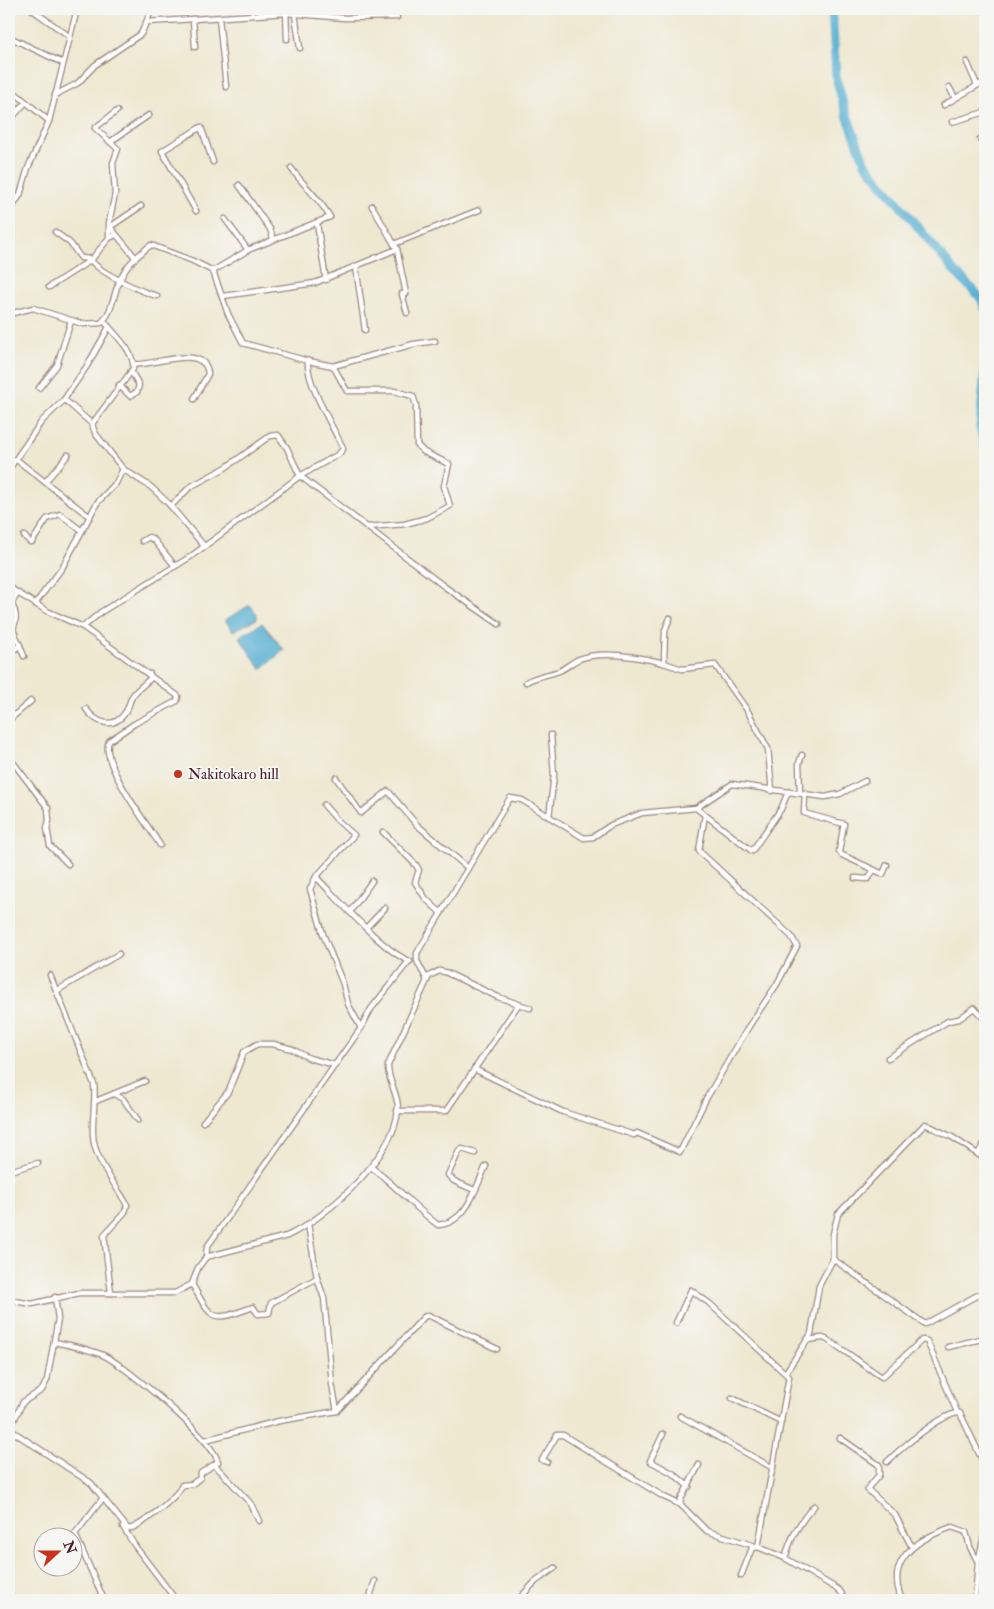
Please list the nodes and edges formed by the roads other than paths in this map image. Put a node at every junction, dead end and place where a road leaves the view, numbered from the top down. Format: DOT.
graph roads {
  1 [pos="31,9"];
  2 [pos="77,9"];
  3 [pos="152,9"];
  4 [pos="286,11"];
  5 [pos="295,14"];
  6 [pos="397,17"];
  7 [pos="219,18"];
  8 [pos="193,19"];
  9 [pos="148,22"];
  10 [pos="69,36"];
  11 [pos="9,37"];
  12 [pos="287,40"];
  13 [pos="9,44"];
  14 [pos="22,44"];
  15 [pos="195,47"];
  16 [pos="300,48"];
  17 [pos="967,62"];
  18 [pos="63,63"];
  19 [pos="985,80"];
  20 [pos="977,85"];
  21 [pos="949,86"];
  22 [pos="226,87"];
  23 [pos="9,88"];
  24 [pos="55,95"];
  25 [pos="955,98"];
  26 [pos="26,102"];
  27 [pos="944,105"];
  28 [pos="117,112"];
  29 [pos="985,112"];
  30 [pos="149,115"];
  31 [pos="9,121"];
  32 [pos="50,121"];
  33 [pos="952,122"];
  34 [pos="110,142"];
  35 [pos="212,162"];
  36 [pos="290,168"];
  37 [pos="239,186"];
  38 [pos="141,206"];
  39 [pos="372,206"];
  40 [pos="479,210"];
  41 [pos="196,211"];
  42 [pos="9,212"];
  43 [pos="225,219"];
  44 [pos="317,224"];
  45 [pos="110,227"];
  46 [pos="55,232"];
  47 [pos="116,235"];
  48 [pos="109,238"];
  49 [pos="274,238"];
  50 [pos="394,244"];
  51 [pos="397,249"];
  52 [pos="248,250"];
  53 [pos="135,257"];
  54 [pos="91,260"];
  55 [pos="356,267"];
  56 [pos="213,271"];
  57 [pos="120,280"];
  58 [pos="326,280"];
  59 [pos="49,287"];
  60 [pos="157,296"];
  61 [pos="223,296"];
  62 [pos="407,313"];
  63 [pos="9,314"];
  64 [pos="71,321"];
  65 [pos="104,321"];
  66 [pos="109,327"];
  67 [pos="365,330"];
  68 [pos="435,341"];
  69 [pos="308,362"];
  70 [pos="134,364"];
  71 [pos="333,366"];
  72 [pos="131,371"];
  73 [pos="119,385"];
  74 [pos="39,388"];
  75 [pos="194,399"];
  76 [pos="63,401"];
  77 [pos="92,424"];
  78 [pos="68,455"];
  79 [pos="16,460"];
  80 [pos="9,469"];
  81 [pos="124,469"];
  82 [pos="300,476"];
  83 [pos="45,482"];
  84 [pos="171,506"];
  85 [pos="90,518"];
  86 [pos="367,527"];
  87 [pos="82,532"];
  88 [pos="24,536"];
  89 [pos="142,541"];
  90 [pos="205,547"];
  91 [pos="175,566"];
  92 [pos="9,588"];
  93 [pos="18,593"];
  94 [pos="35,604"];
  95 [pos="10,606"];
  96 [pos="670,618"];
  97 [pos="499,624"];
  98 [pos="83,627"];
  99 [pos="13,629"];
  100 [pos="9,634"];
  101 [pos="20,645"];
  102 [pos="9,654"];
  103 [pos="24,656"];
  104 [pos="664,664"];
  105 [pos="150,674"];
  106 [pos="526,682"];
  107 [pos="31,701"];
  108 [pos="86,709"];
  109 [pos="9,720"];
  110 [pos="551,735"];
  111 [pos="802,755"];
  112 [pos="9,756"];
  113 [pos="336,778"];
  114 [pos="866,781"];
  115 [pos="772,791"];
  116 [pos="788,792"];
  117 [pos="803,793"];
  118 [pos="324,805"];
  119 [pos="696,808"];
  120 [pos="705,815"];
  121 [pos="549,817"];
  122 [pos="382,832"];
  123 [pos="160,844"];
  124 [pos="68,864"];
  125 [pos="887,865"];
  126 [pos="468,868"];
  127 [pos="873,870"];
  128 [pos="316,877"];
  129 [pos="855,878"];
  130 [pos="372,881"];
  131 [pos="385,908"];
  132 [pos="350,912"];
  133 [pos="441,913"];
  134 [pos="366,928"];
  135 [pos="119,954"];
  136 [pos="409,961"];
  137 [pos="417,961"];
  138 [pos="50,975"];
  139 [pos="427,980"];
  140 [pos="58,990"];
  141 [pos="518,1005"];
  142 [pos="530,1008"];
  143 [pos="985,1020"];
  144 [pos="361,1028"];
  145 [pos="888,1058"];
  146 [pos="335,1065"];
  147 [pos="474,1069"];
  148 [pos="145,1081"];
  149 [pos="114,1094"];
  150 [pos="96,1101"];
  151 [pos="397,1111"];
  152 [pos="138,1120"];
  153 [pos="203,1122"];
  154 [pos="985,1142"];
  155 [pos="475,1153"];
  156 [pos="978,1154"];
  157 [pos="985,1159"];
  158 [pos="38,1163"];
  159 [pos="486,1166"];
  160 [pos="371,1167"];
  161 [pos="9,1171"];
  162 [pos="474,1190"];
  163 [pos="308,1224"];
  164 [pos="206,1257"];
  165 [pos="833,1259"];
  166 [pos="317,1278"];
  167 [pos="192,1284"];
  168 [pos="985,1291"];
  169 [pos="112,1293"];
  170 [pos="55,1297"];
  171 [pos="9,1300"];
  172 [pos="9,1316"];
  173 [pos="676,1323"];
  174 [pos="985,1338"];
  175 [pos="807,1340"];
  176 [pos="54,1342"];
  177 [pos="948,1347"];
  178 [pos="497,1349"];
  179 [pos="786,1372"];
  180 [pos="732,1398"];
  181 [pos="337,1411"];
  182 [pos="957,1412"];
  183 [pos="680,1416"];
  184 [pos="781,1422"];
  185 [pos="9,1430"];
  186 [pos="663,1434"];
  187 [pos="840,1438"];
  188 [pos="205,1440"];
  189 [pos="547,1462"];
  190 [pos="886,1462"];
  191 [pos="215,1465"];
  192 [pos="699,1465"];
  193 [pos="985,1466"];
  194 [pos="773,1468"];
  195 [pos="689,1487"];
  196 [pos="103,1498"];
  197 [pos="681,1505"];
  198 [pos="814,1506"];
  199 [pos="114,1512"];
  200 [pos="258,1521"];
  201 [pos="985,1532"];
  202 [pos="758,1546"];
  203 [pos="912,1547"];
  204 [pos="785,1558"];
  205 [pos="978,1562"];
  206 [pos="555,1568"];
  207 [pos="742,1576"];
  208 [pos="375,1582"];
  209 [pos="104,1600"];
  210 [pos="176,1600"];
  211 [pos="371,1600"];
  212 [pos="518,1600"];
  213 [pos="840,1600"];
  214 [pos="902,1600"];
  215 [pos="975,1600"];
  1 -- 10 [label="street"];
  2 -- 10 [label="street"];
  3 -- 9 [label="street"];
  4 -- 5 [label="street"];
  4 -- 7 [label="street"];
  4 -- 12 [label="street"];
  5 -- 6 [label="street"];
  5 -- 16 [label="street"];
  7 -- 8 [label="street"];
  7 -- 22 [label="street"];
  8 -- 9 [label="street"];
  8 -- 15 [label="street"];
  9 -- 24 [label="street"];
  10 -- 18 [label="street"];
  11 -- 14 [label="street"];
  13 -- 14 [label="street"];
  14 -- 18 [label="street"];
  17 -- 20 [label="street"];
  18 -- 24 [label="street"];
  19 -- 20 [label="street"];
  20 -- 25 [label="street"];
  21 -- 25 [label="street"];
  23 -- 26 [label="street"];
  24 -- 32 [label="street"];
  25 -- 27 [label="street"];
  26 -- 31 [label="street"];
  26 -- 32 [label="street"];
  28 -- 34 [label="street"];
  29 -- 33 [label="street"];
  30 -- 34 [label="street"];
  32 -- 42 [label="street"];
  34 -- 45 [label="street"];
  35 -- 41 [label="street"];
  36 -- 44 [label="street"];
  37 -- 49 [label="street"];
  38 -- 45 [label="street"];
  39 -- 50 [label="street"];
  40 -- 50 [label="street"];
  43 -- 52 [label="street"];
  44 -- 49 [label="street"];
  44 -- 58 [label="street"];
  45 -- 47 [label="street"];
  45 -- 48 [label="street"];
  46 -- 54 [label="street"];
  47 -- 48 [label="street"];
  47 -- 53 [label="street"];
  48 -- 54 [label="street"];
  49 -- 52 [label="street"];
  50 -- 51 [label="street"];
  51 -- 55 [label="street"];
  51 -- 62 [label="street"];
  52 -- 56 [label="street"];
  53 -- 56 [label="street"];
  53 -- 57 [label="street"];
  54 -- 57 [label="street"];
  54 -- 59 [label="street"];
  55 -- 58 [label="street"];
  55 -- 67 [label="street"];
  56 -- 61 [label="street"];
  57 -- 60 [label="street"];
  57 -- 65 [label="street"];
  58 -- 61 [label="street"];
  61 -- 69 [label="street"];
  63 -- 64 [label="street"];
  64 -- 65 [label="street"];
  64 -- 74 [label="street"];
  65 -- 66 [label="street"];
  66 -- 70 [label="street"];
  66 -- 76 [label="street"];
  68 -- 71 [label="street"];
  69 -- 71 [label="street"];
  69 -- 82 [label="street"];
  70 -- 72 [label="street"];
  70 -- 75 [label="street"];
  71 -- 86 [label="street"];
  72 -- 73 [label="street"];
  72 -- 73 [label="street"];
  73 -- 77 [label="street"];
  76 -- 77 [label="street"];
  76 -- 79 [label="street"];
  77 -- 81 [label="street"];
  78 -- 83 [label="street"];
  79 -- 80 [label="street"];
  79 -- 83 [label="street"];
  81 -- 84 [label="street"];
  81 -- 85 [label="street"];
  82 -- 84 [label="street"];
  82 -- 86 [label="street"];
  82 -- 90 [label="street"];
  83 -- 85 [label="street"];
  84 -- 90 [label="street"];
  85 -- 87 [label="street"];
  86 -- 97 [label="street"];
  87 -- 88 [label="street"];
  87 -- 94 [label="street"];
  89 -- 91 [label="street"];
  90 -- 91 [label="street"];
  91 -- 98 [label="street"];
  92 -- 93 [label="street"];
  93 -- 94 [label="street"];
  93 -- 95 [label="street"];
  94 -- 98 [label="street"];
  95 -- 99 [label="street"];
  96 -- 104 [label="street"];
  98 -- 105 [label="street"];
  99 -- 100 [label="street"];
  99 -- 101 [label="street"];
  101 -- 102 [label="street"];
  101 -- 103 [label="street"];
  104 -- 106 [label="street"];
  104 -- 115 [label="street"];
  105 -- 108 [label="street"];
  105 -- 123 [label="street"];
  107 -- 109 [label="street"];
  110 -- 121 [label="street"];
  111 -- 117 [label="street"];
  112 -- 124 [label="street"];
  113 -- 126 [label="street"];
  114 -- 117 [label="street"];
  115 -- 116 [label="street"];
  115 -- 119 [label="street"];
  116 -- 117 [label="street"];
  116 -- 120 [label="street"];
  117 -- 127 [label="street"];
  118 -- 128 [label="street"];
  119 -- 120 [label="street"];
  119 -- 121 [label="street"];
  120 -- 147 [label="street"];
  121 -- 126 [label="street"];
  122 -- 133 [label="street"];
  125 -- 127 [label="street"];
  126 -- 133 [label="street"];
  127 -- 129 [label="street"];
  128 -- 132 [label="street"];
  128 -- 144 [label="street"];
  130 -- 132 [label="street"];
  131 -- 134 [label="street"];
  132 -- 134 [label="street"];
  133 -- 137 [label="street"];
  134 -- 136 [label="street"];
  135 -- 140 [label="street"];
  136 -- 137 [label="street"];
  136 -- 144 [label="street"];
  137 -- 139 [label="street"];
  138 -- 140 [label="street"];
  139 -- 141 [label="street"];
  139 -- 151 [label="street"];
  140 -- 150 [label="street"];
  141 -- 142 [label="street"];
  141 -- 147 [label="street"];
  143 -- 145 [label="street"];
  144 -- 146 [label="street"];
  146 -- 153 [label="street"];
  146 -- 164 [label="street"];
  147 -- 151 [label="street"];
  148 -- 149 [label="street"];
  149 -- 150 [label="street"];
  149 -- 152 [label="street"];
  150 -- 169 [label="street"];
  151 -- 160 [label="street"];
  154 -- 156 [label="street"];
  155 -- 162 [label="street"];
  156 -- 157 [label="street"];
  156 -- 165 [label="street"];
  158 -- 161 [label="street"];
  159 -- 162 [label="street"];
  160 -- 162 [label="street"];
  160 -- 163 [label="street"];
  163 -- 164 [label="street"];
  163 -- 166 [label="street"];
  164 -- 167 [label="street"];
  165 -- 168 [label="street"];
  165 -- 175 [label="street"];
  166 -- 167 [label="street"];
  166 -- 181 [label="street"];
  167 -- 169 [label="street"];
  169 -- 170 [label="street"];
  170 -- 171 [label="street"];
  170 -- 176 [label="street"];
  171 -- 172 [label="street"];
  173 -- 179 [label="street"];
  174 -- 177 [label="street"];
  175 -- 179 [label="street"];
  175 -- 182 [label="street"];
  176 -- 185 [label="street"];
  176 -- 188 [label="street"];
  178 -- 181 [label="street"];
  179 -- 184 [label="street"];
  180 -- 184 [label="street"];
  181 -- 188 [label="street"];
  182 -- 190 [label="street"];
  182 -- 193 [label="street"];
  183 -- 194 [label="street"];
  184 -- 194 [label="street"];
  185 -- 196 [label="street"];
  186 -- 195 [label="street"];
  187 -- 203 [label="street"];
  188 -- 191 [label="street"];
  189 -- 197 [label="street"];
  191 -- 199 [label="street"];
  191 -- 200 [label="street"];
  192 -- 195 [label="street"];
  194 -- 202 [label="street"];
  195 -- 197 [label="street"];
  196 -- 199 [label="street"];
  196 -- 209 [label="street"];
  197 -- 202 [label="street"];
  198 -- 204 [label="street"];
  199 -- 210 [label="street"];
  201 -- 205 [label="street"];
  202 -- 204 [label="street"];
  202 -- 207 [label="street"];
  203 -- 205 [label="street"];
  203 -- 214 [label="street"];
  204 -- 213 [label="street"];
  205 -- 215 [label="street"];
  206 -- 212 [label="street"];
  208 -- 211 [label="street"];
}
